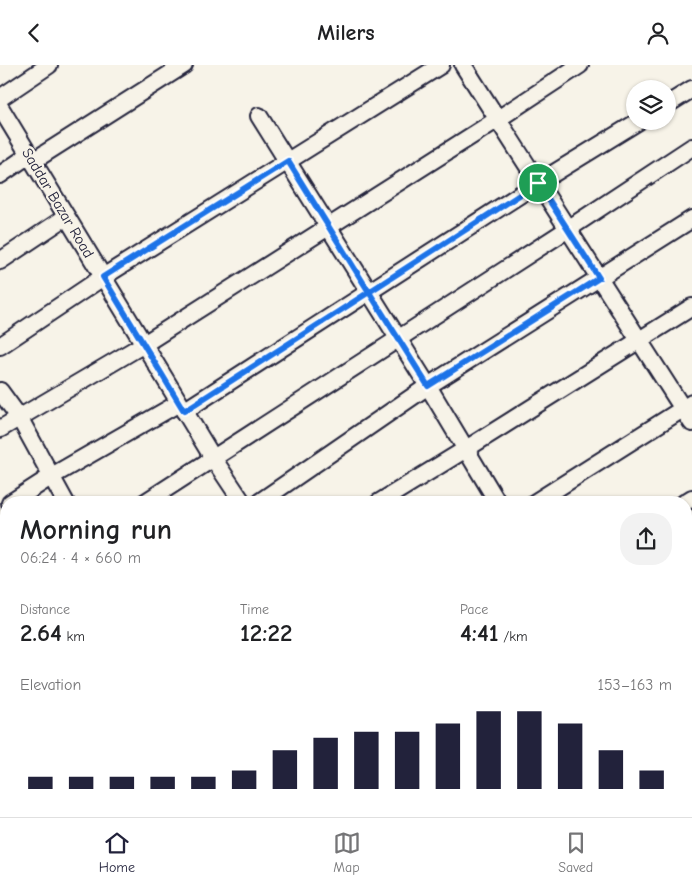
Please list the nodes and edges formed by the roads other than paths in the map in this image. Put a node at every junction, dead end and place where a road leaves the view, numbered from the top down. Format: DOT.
graph roads {
  1 [pos="49,65"];
  2 [pos="184,65"];
  3 [pos="441,65"];
  4 [pos="463,65"];
  5 [pos="580,65"];
  6 [pos="692,89"];
  7 [pos="0,98"];
  8 [pos="676,99"];
  9 [pos="0,107"];
  10 [pos="259,116"];
  11 [pos="498,119"];
  12 [pos="626,129"];
  13 [pos="692,147"];
  14 [pos="31,158"];
  15 [pos="288,161"];
  16 [pos="0,175"];
  17 [pos="538,183"];
  18 [pos="66,217"];
  19 [pos="692,219"];
  20 [pos="329,227"];
  21 [pos="568,229"];
  22 [pos="0,261"];
  23 [pos="103,277"];
  24 [pos="599,278"];
  25 [pos="369,292"];
  26 [pos="692,307"];
  27 [pos="398,339"];
  28 [pos="639,341"];
  29 [pos="144,344"];
  30 [pos="0,346"];
  31 [pos="428,386"];
  32 [pos="0,391"];
  33 [pos="181,407"];
  34 [pos="689,412"];
  35 [pos="19,417"];
  36 [pos="0,429"];
  37 [pos="466,449"];
  38 [pos="213,458"];
  39 [pos="52,476"];
  40 [pos="21,496"];
  41 [pos="62,496"];
  42 [pos="155,496"];
  43 [pos="238,496"];
  44 [pos="268,496"];
  45 [pos="389,496"];
  46 [pos="494,496"];
  47 [pos="546,496"];
  1 -- 7 [label="street"];
  2 -- 14 [label="street"];
  3 -- 15 [label="street"];
  4 -- 11 [label="street"];
  5 -- 11 [label="street"];
  6 -- 8 [label="street"];
  9 -- 14 [label="street, Saddar Bazar Road"];
  10 -- 15 [label="street"];
  11 -- 17 [label="street"];
  11 -- 20 [label="street"];
  12 -- 17 [label="street"];
  13 -- 21 [label="street"];
  14 -- 16 [label="street"];
  14 -- 18 [label="street, Saddar Bazar Road"];
  15 -- 20 [label="street"];
  15 -- 23 [label="street"];
  17 -- 21 [label="street"];
  17 -- 25 [label="street"];
  18 -- 22 [label="street"];
  18 -- 23 [label="street, Saddar Bazar Road"];
  19 -- 24 [label="street"];
  20 -- 25 [label="street"];
  20 -- 29 [label="street"];
  21 -- 24 [label="street"];
  21 -- 27 [label="street"];
  23 -- 29 [label="street, Saddar Bazar Road"];
  23 -- 30 [label="street"];
  24 -- 28 [label="street"];
  24 -- 31 [label="street"];
  25 -- 27 [label="street"];
  25 -- 33 [label="street"];
  26 -- 28 [label="street"];
  27 -- 31 [label="street"];
  27 -- 38 [label="street"];
  28 -- 34 [label="street"];
  28 -- 37 [label="street"];
  29 -- 33 [label="street, Saddar Bazar Road"];
  29 -- 35 [label="street"];
  31 -- 37 [label="street"];
  31 -- 44 [label="street"];
  32 -- 35 [label="street"];
  33 -- 38 [label="street, Saddar Bazar Road"];
  33 -- 39 [label="street"];
  34 -- 47 [label="street"];
  35 -- 36 [label="street"];
  35 -- 39 [label="street"];
  37 -- 45 [label="street"];
  37 -- 46 [label="street"];
  38 -- 42 [label="street"];
  38 -- 43 [label="street, Saddar Bazar Road"];
  39 -- 40 [label="street"];
  39 -- 41 [label="street"];
}
